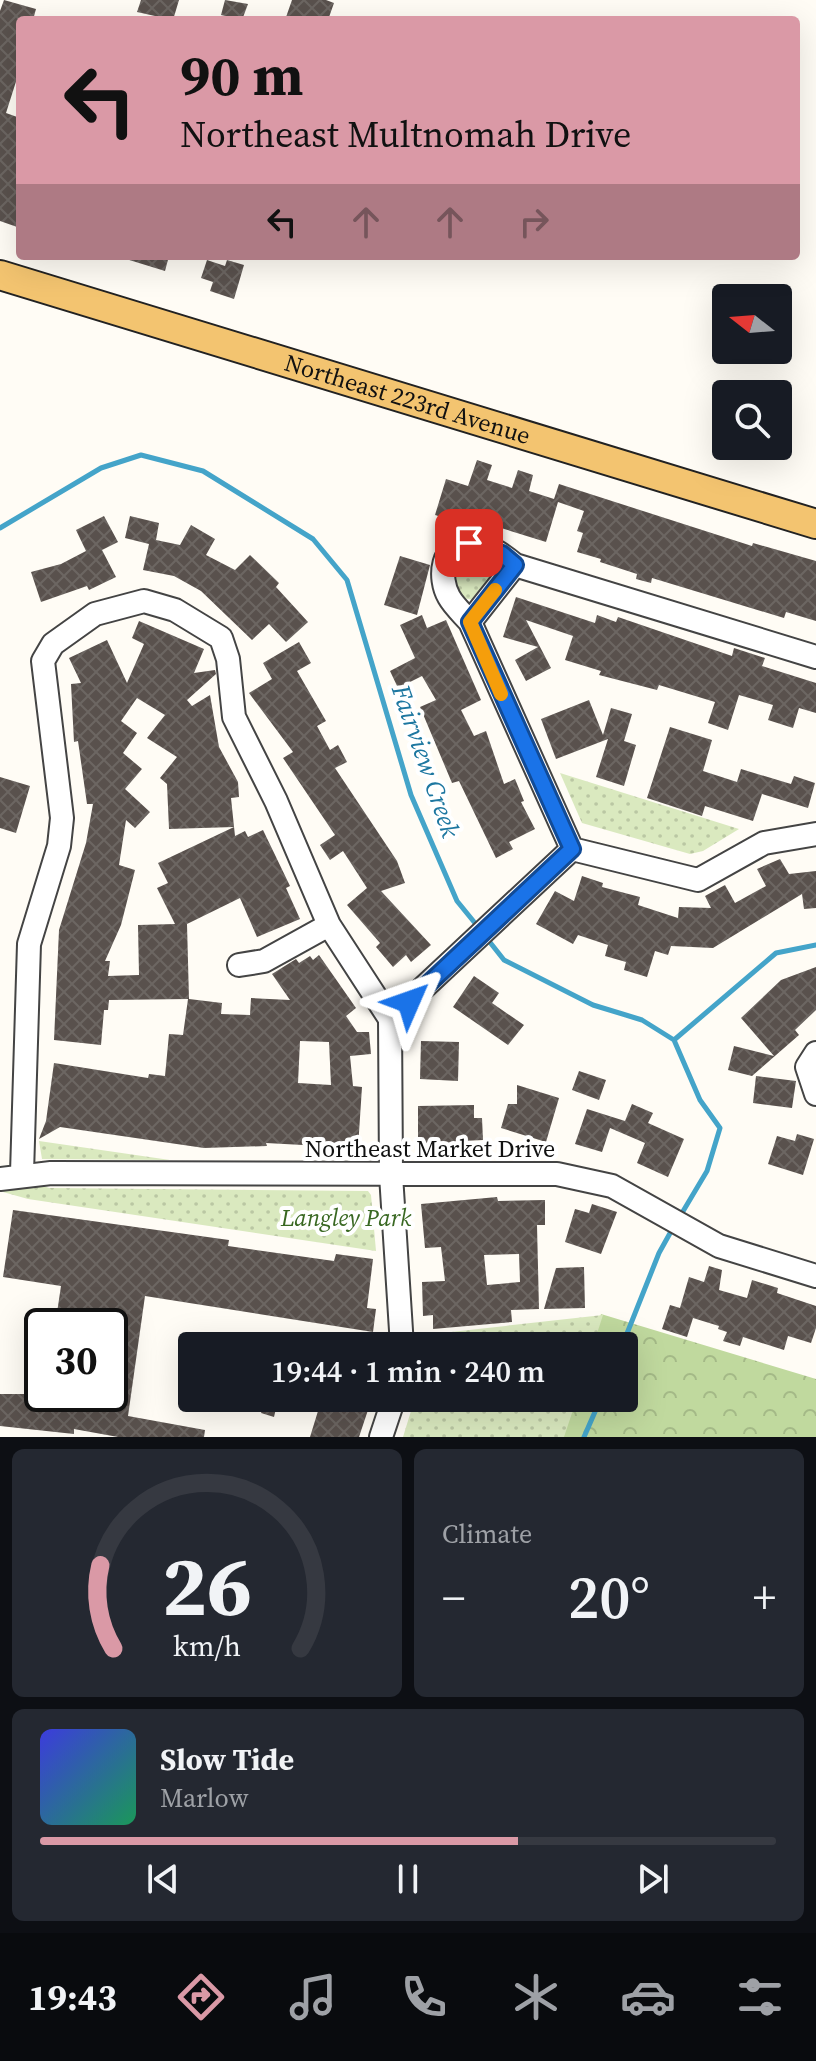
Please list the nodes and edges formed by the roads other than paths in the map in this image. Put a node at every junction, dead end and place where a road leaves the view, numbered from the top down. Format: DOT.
graph roads {
  1 [pos="0,275"];
  2 [pos="816,524"];
  3 [pos="515,565"];
  4 [pos="470,622"];
  5 [pos="816,657"];
  6 [pos="816,834"];
  7 [pos="572,849"];
  8 [pos="329,925"];
  9 [pos="239,965"];
  10 [pos="390,1019"];
  11 [pos="816,1053"];
  12 [pos="816,1094"];
  13 [pos="391,1175"];
  14 [pos="11,1176"];
  15 [pos="814,1268"];
  16 [pos="401,1332"];
  17 [pos="389,1412"];
  18 [pos="381,1437"];
  1 -- 2 [label="main road, Northeast 223rd Avenue"];
  3 -- 4 [label="street"];
  3 -- 4 [label="street"];
  3 -- 5 [label="street"];
  4 -- 7 [label="street"];
  6 -- 7 [label="street"];
  7 -- 10 [label="street"];
  8 -- 9 [label="street"];
  8 -- 10 [label="street"];
  8 -- 14 [label="street"];
  10 -- 13 [label="street"];
  11 -- 12 [label="street"];
  13 -- 14 [label="street, Northeast Market Drive"];
  13 -- 15 [label="street, Northeast Market Drive"];
  13 -- 16 [label="street"];
  17 -- 18 [label="street"];
}
